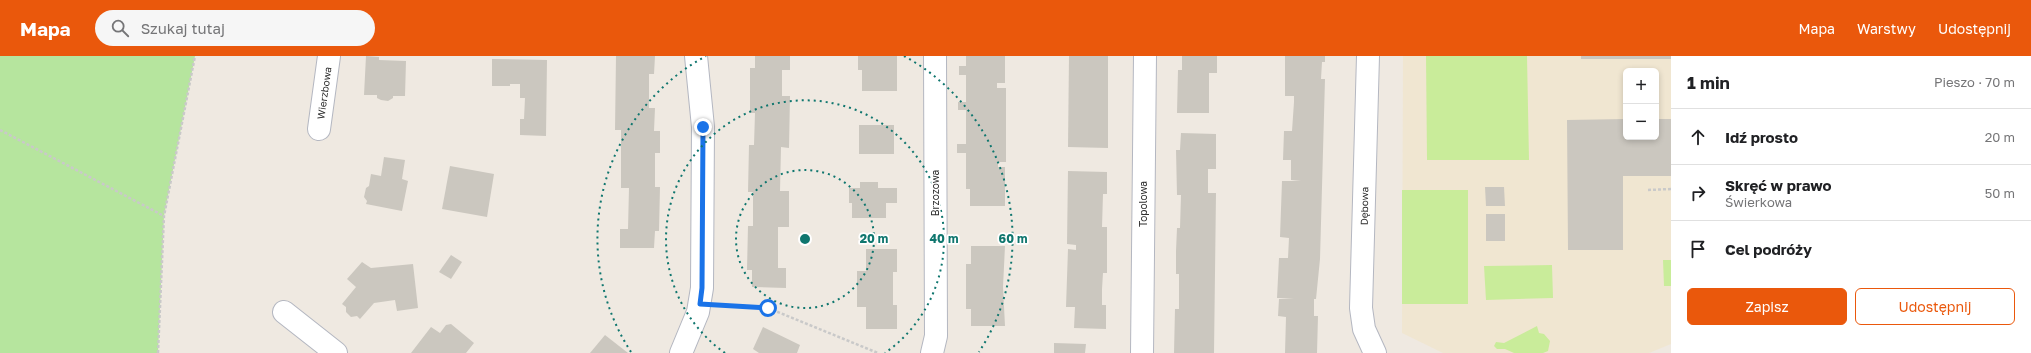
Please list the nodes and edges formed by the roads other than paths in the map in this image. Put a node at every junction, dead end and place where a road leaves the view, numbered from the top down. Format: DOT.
graph roads {
  1 [pos="329,56"];
  2 [pos="696,56"];
  3 [pos="935,56"];
  4 [pos="1144,56"];
  5 [pos="1368,56"];
  6 [pos="319,129"];
  7 [pos="284,312"];
  8 [pos="336,353"];
  9 [pos="681,353"];
  10 [pos="932,353"];
  11 [pos="1142,353"];
  12 [pos="1375,353"];
  1 -- 6 [label="street, Wierzbowa"];
  2 -- 9 [label="street"];
  3 -- 10 [label="street, Brzozowa"];
  4 -- 11 [label="street, Topolowa"];
  5 -- 12 [label="street, Dębowa"];
  7 -- 8 [label="street"];
}
